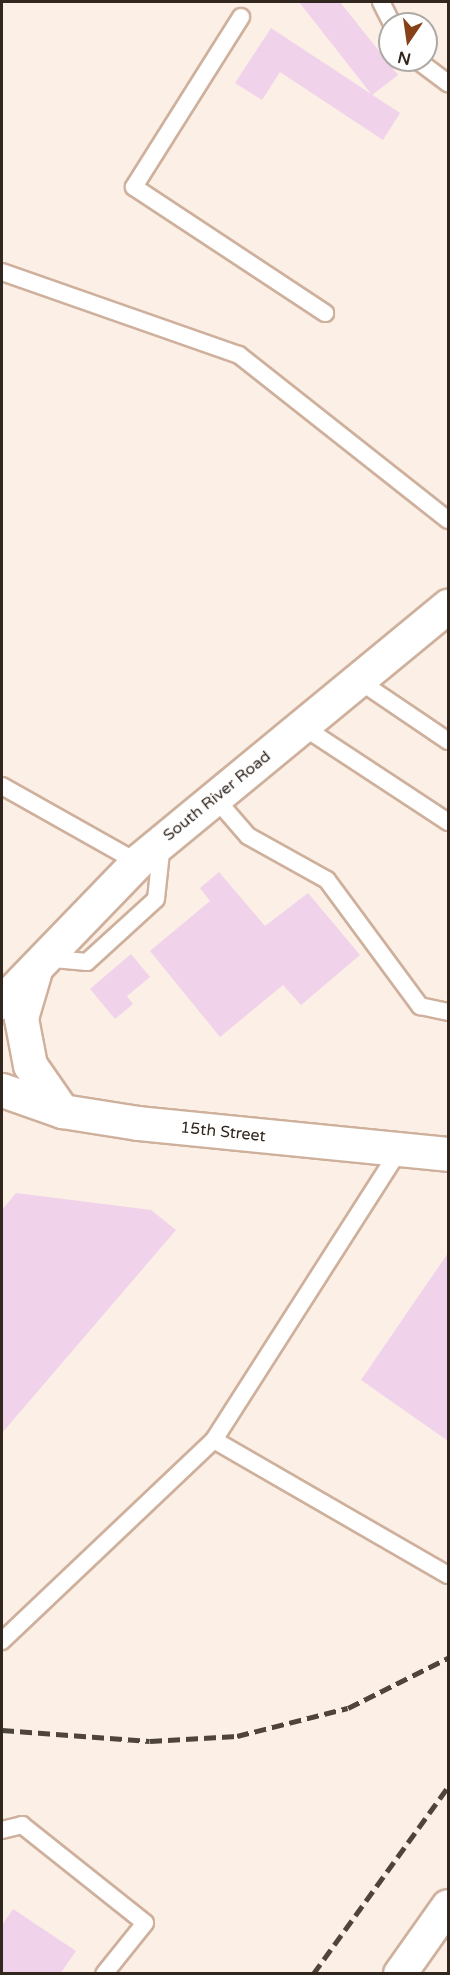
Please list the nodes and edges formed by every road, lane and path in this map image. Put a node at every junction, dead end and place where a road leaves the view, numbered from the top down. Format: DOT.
graph roads {
  1 [pos="242,17"];
  2 [pos="433,72"];
  3 [pos="448,83"];
  4 [pos="2,272"];
  5 [pos="325,313"];
  6 [pos="448,520"];
  7 [pos="448,606"];
  8 [pos="358,680"];
  9 [pos="302,726"];
  10 [pos="448,741"];
  11 [pos="2,786"];
  12 [pos="215,798"];
  13 [pos="448,822"];
  14 [pos="162,841"];
  15 [pos="136,862"];
  16 [pos="39,961"];
  17 [pos="2,1002"];
  18 [pos="448,1012"];
  19 [pos="2,1090"];
  20 [pos="62,1111"];
  21 [pos="400,1149"];
  22 [pos="448,1154"];
  23 [pos="214,1440"];
  24 [pos="448,1575"];
  25 [pos="2,1641"];
  26 [pos="2,1830"];
  27 [pos="448,1906"];
  28 [pos="105,1974"];
  29 [pos="400,1974"];
  1 -- 5 [label="lane"];
  2 -- 3 [label="lane"];
  4 -- 6 [label="lane"];
  7 -- 8 [label="street, South River Road"];
  8 -- 9 [label="street, South River Road"];
  8 -- 10 [label="lane"];
  9 -- 12 [label="street, South River Road"];
  9 -- 13 [label="lane"];
  11 -- 15 [label="lane"];
  12 -- 14 [label="street, South River Road"];
  12 -- 18 [label="lane"];
  14 -- 15 [label="street, South River Road"];
  14 -- 16 [label="lane"];
  15 -- 16 [label="street, South River Road"];
  16 -- 17 [label="street, South River Road"];
  16 -- 20 [label="street"];
  19 -- 20 [label="street, 15th Street"];
  20 -- 21 [label="street, 15th Street"];
  21 -- 22 [label="street, 15th Street"];
  21 -- 23 [label="lane"];
  23 -- 24 [label="lane"];
  23 -- 25 [label="lane"];
  26 -- 28 [label="lane"];
  27 -- 29 [label="street"];
}
